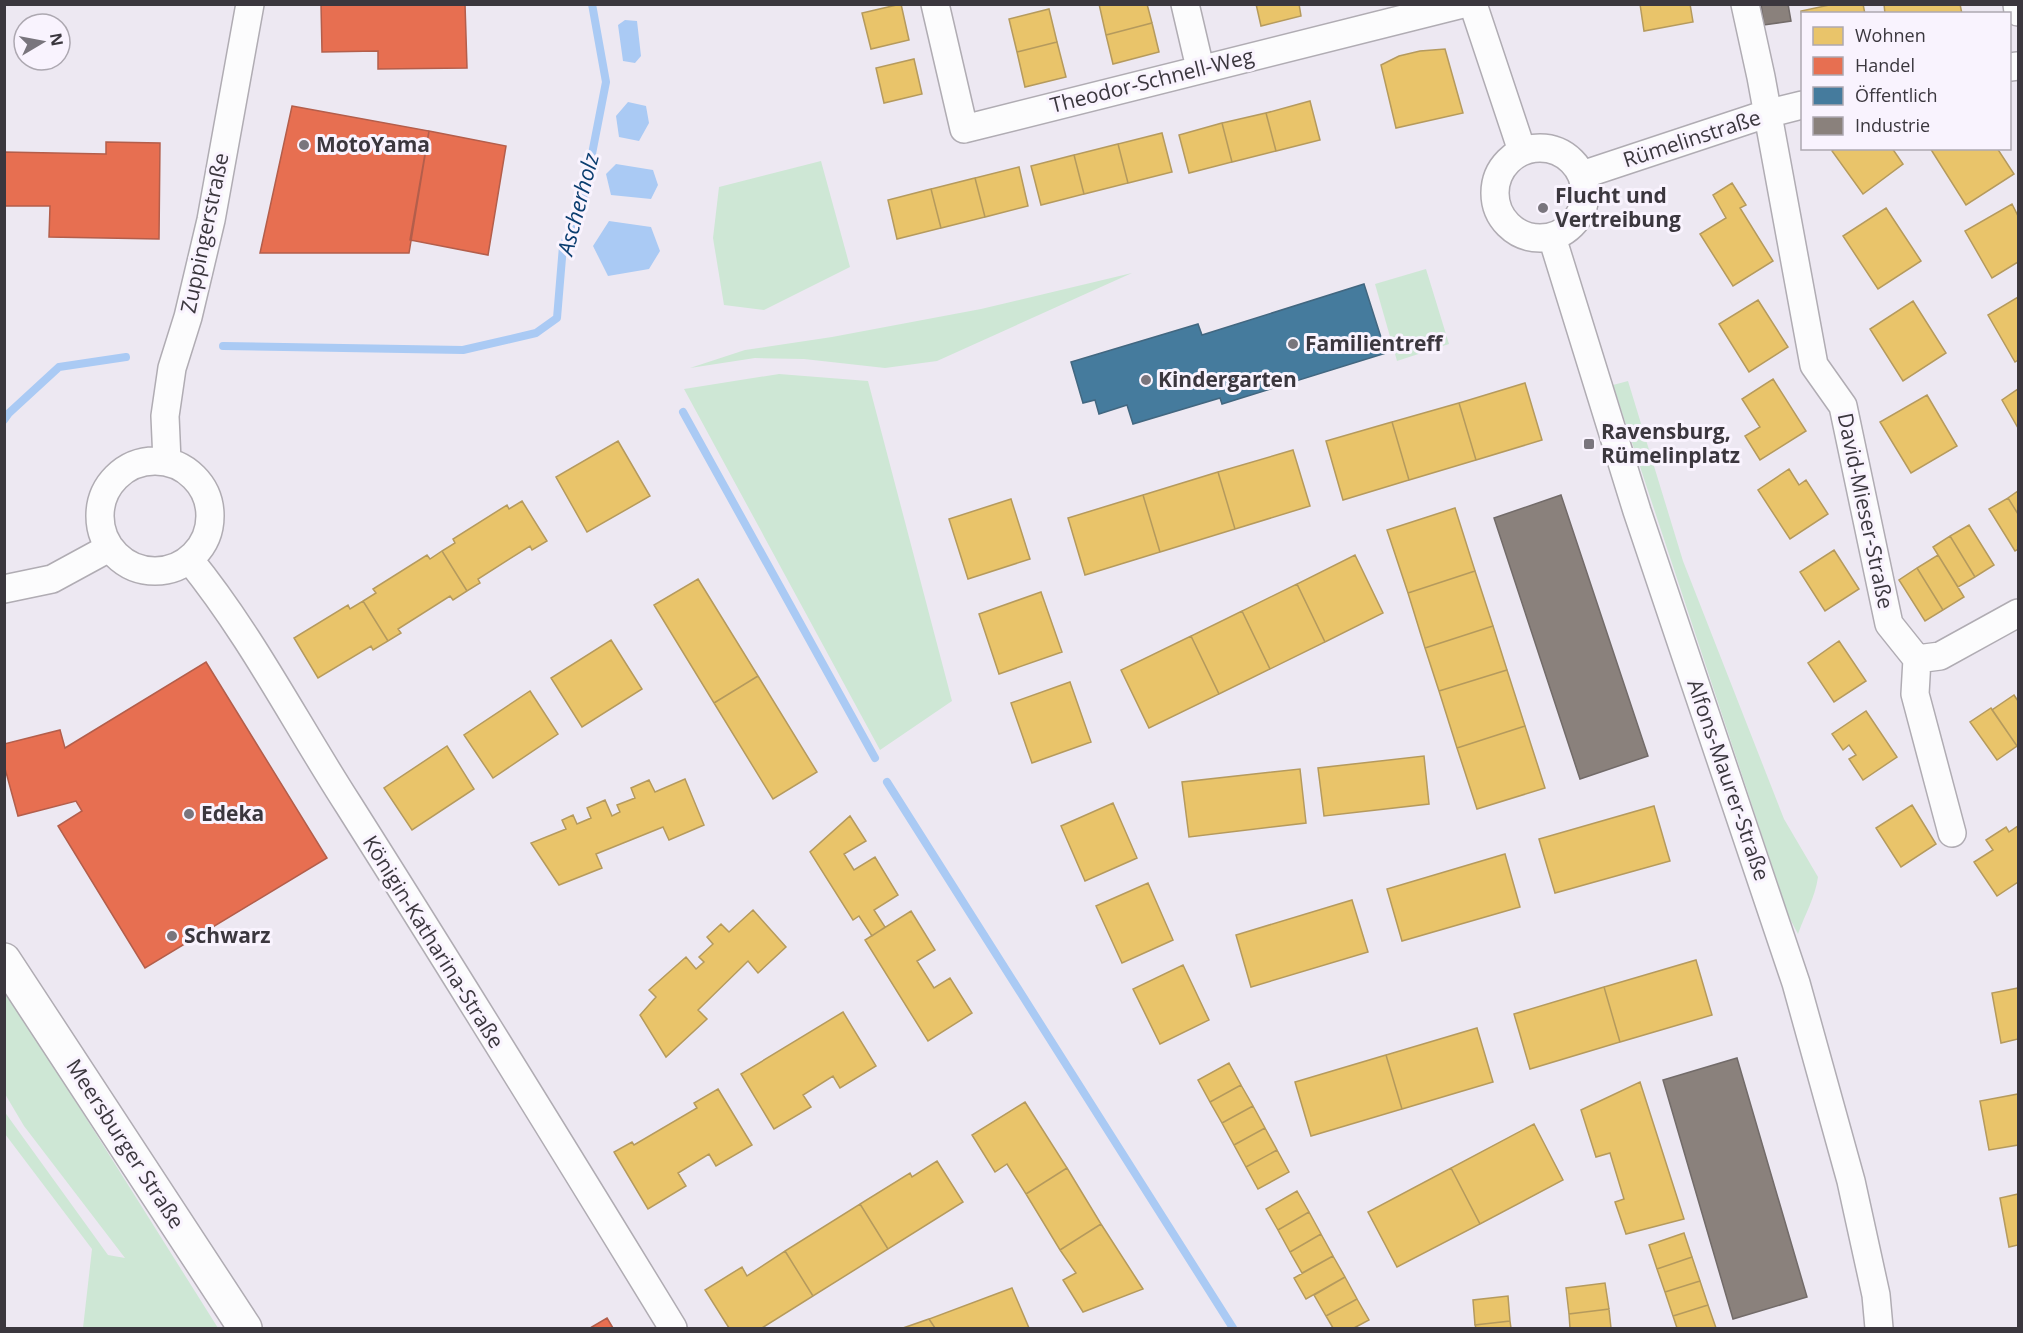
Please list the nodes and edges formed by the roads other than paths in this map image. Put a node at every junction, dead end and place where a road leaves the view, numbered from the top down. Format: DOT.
graph roads {
  1 [pos="250,4"];
  2 [pos="935,4"];
  3 [pos="1185,4"];
  4 [pos="1463,4"];
  5 [pos="1473,4"];
  6 [pos="1746,4"];
  7 [pos="2017,4"];
  8 [pos="2019,12"];
  9 [pos="1200,69"];
  10 [pos="1801,106"];
  11 [pos="1767,114"];
  12 [pos="1522,151"];
  13 [pos="1582,174"];
  14 [pos="1552,237"];
  15 [pos="167,461"];
  16 [pos="109,548"];
  17 [pos="189,559"];
  18 [pos="4,589"];
  19 [pos="2019,613"];
  20 [pos="1917,659"];
  21 [pos="1952,832"];
  22 [pos="4,960"];
  23 [pos="245,1329"];
  24 [pos="674,1329"];
  25 [pos="1879,1329"];
  1 -- 15 [label="street, Zuppingerstraße"];
  2 -- 9 [label="street, Theodor-Schnell-Weg"];
  3 -- 9 [label="street"];
  4 -- 9 [label="street, Theodor-Schnell-Weg"];
  5 -- 12 [label="street"];
  6 -- 11 [label="street, David-Mieser-Straße"];
  7 -- 8 [label="street"];
  10 -- 11 [label="street, Rümelinstraße"];
  11 -- 13 [label="street, Rümelinstraße"];
  11 -- 20 [label="street, David-Mieser-Straße"];
  12 -- 13 [label="street"];
  12 -- 14 [label="street"];
  13 -- 14 [label="street"];
  14 -- 25 [label="street, Alfons-Maurer-Straße"];
  15 -- 16 [label="street"];
  15 -- 17 [label="street"];
  16 -- 17 [label="street"];
  16 -- 18 [label="street"];
  17 -- 24 [label="street, Königin-Katharina-Straße"];
  19 -- 20 [label="street"];
  20 -- 21 [label="street"];
  22 -- 23 [label="street, Meersburger Straße"];
}
